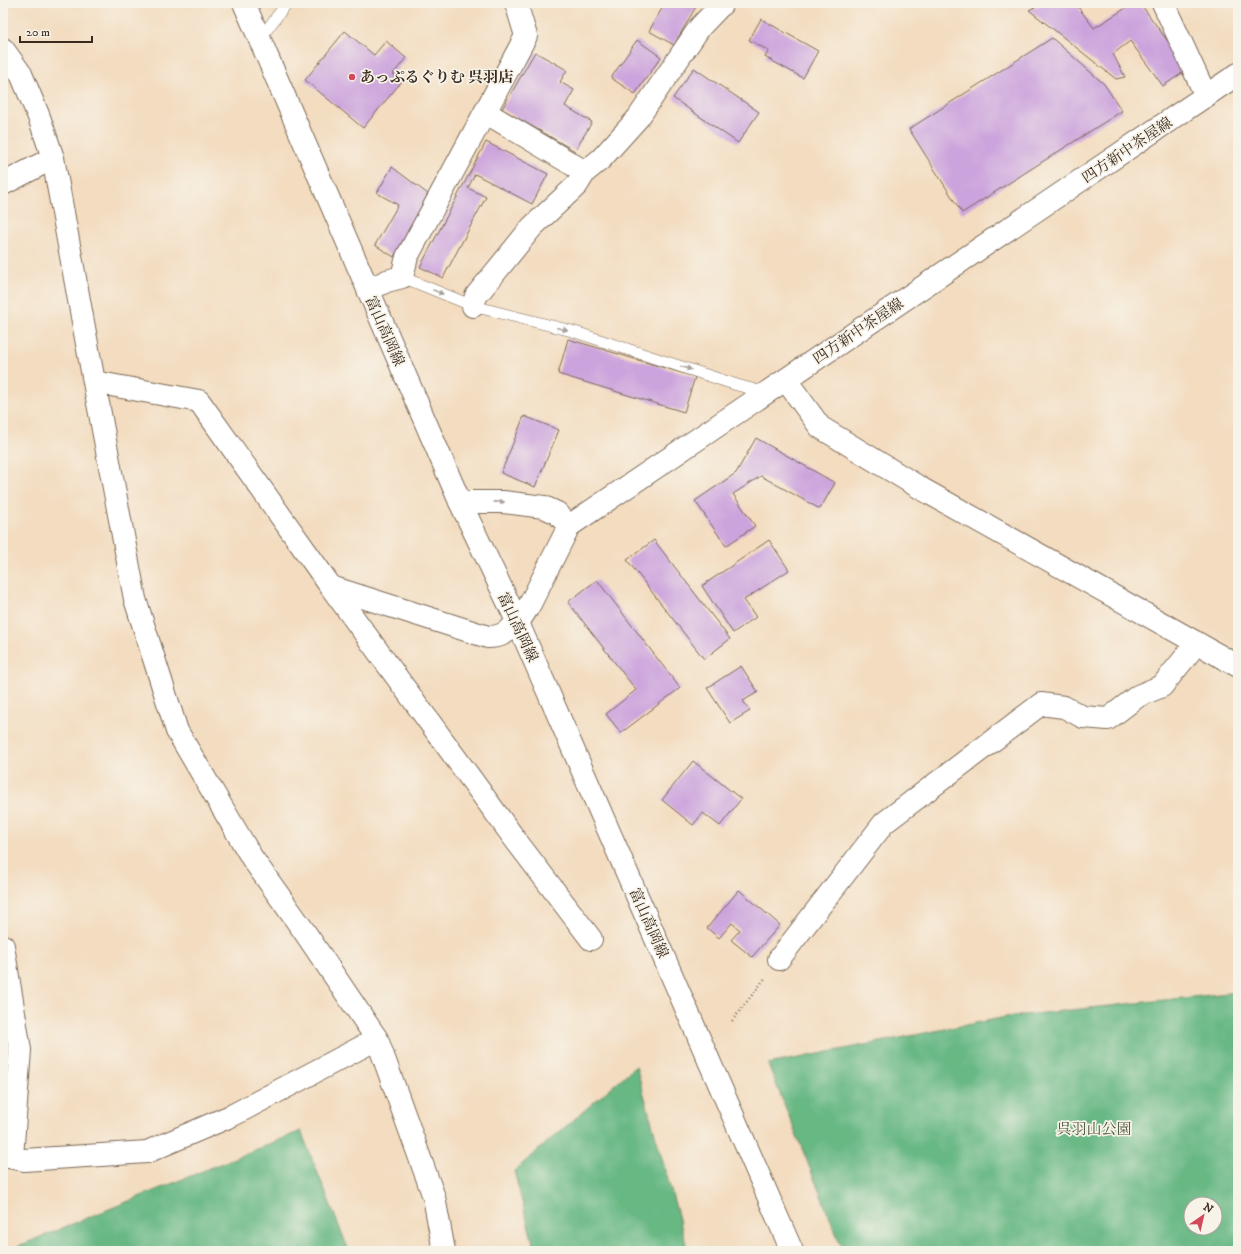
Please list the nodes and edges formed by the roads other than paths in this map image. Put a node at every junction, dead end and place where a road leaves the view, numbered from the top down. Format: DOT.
graph roads {
  1 [pos="244,3"];
  2 [pos="287,3"];
  3 [pos="516,3"];
  4 [pos="723,3"];
  5 [pos="1164,3"];
  6 [pos="259,40"];
  7 [pos="3,49"];
  8 [pos="1238,74"];
  9 [pos="1206,96"];
  10 [pos="485,112"];
  11 [pos="53,158"];
  12 [pos="585,172"];
  13 [pos="3,184"];
  14 [pos="402,277"];
  15 [pos="368,290"];
  16 [pos="473,306"];
  17 [pos="786,380"];
  18 [pos="94,382"];
  19 [pos="768,393"];
  20 [pos="460,502"];
  21 [pos="569,526"];
  22 [pos="331,587"];
  23 [pos="518,624"];
  24 [pos="1198,643"];
  25 [pos="1238,666"];
  26 [pos="591,939"];
  27 [pos="3,946"];
  28 [pos="779,959"];
  29 [pos="377,1039"];
  30 [pos="7,1156"];
  31 [pos="444,1251"];
  32 [pos="792,1251"];
  1 -- 6 [label="street, 富山高岡線"];
  2 -- 6 [label="lane"];
  3 -- 10 [label="street"];
  4 -- 12 [label="street"];
  5 -- 9 [label="street"];
  6 -- 15 [label="street, 富山高岡線"];
  7 -- 11 [label="street"];
  8 -- 9 [label="street, 四方新中茶屋線"];
  9 -- 17 [label="street, 四方新中茶屋線"];
  10 -- 12 [label="street"];
  10 -- 14 [label="street"];
  11 -- 13 [label="street"];
  11 -- 18 [label="street"];
  12 -- 16 [label="street"];
  14 -- 15 [label="street"];
  14 -- 16 [label="lane, one-way"];
  15 -- 20 [label="street, 富山高岡線"];
  16 -- 19 [label="lane, one-way"];
  17 -- 19 [label="street, 四方新中茶屋線"];
  17 -- 24 [label="street"];
  18 -- 22 [label="street"];
  18 -- 29 [label="street"];
  19 -- 21 [label="street, 四方新中茶屋線"];
  20 -- 21 [label="street, one-way"];
  20 -- 23 [label="street, 富山高岡線"];
  21 -- 23 [label="street, 四方新中茶屋線"];
  22 -- 23 [label="street"];
  22 -- 26 [label="street"];
  23 -- 32 [label="street, 富山高岡線"];
  24 -- 25 [label="street"];
  24 -- 28 [label="street"];
  27 -- 30 [label="street"];
  29 -- 30 [label="street"];
  29 -- 31 [label="street"];
}
